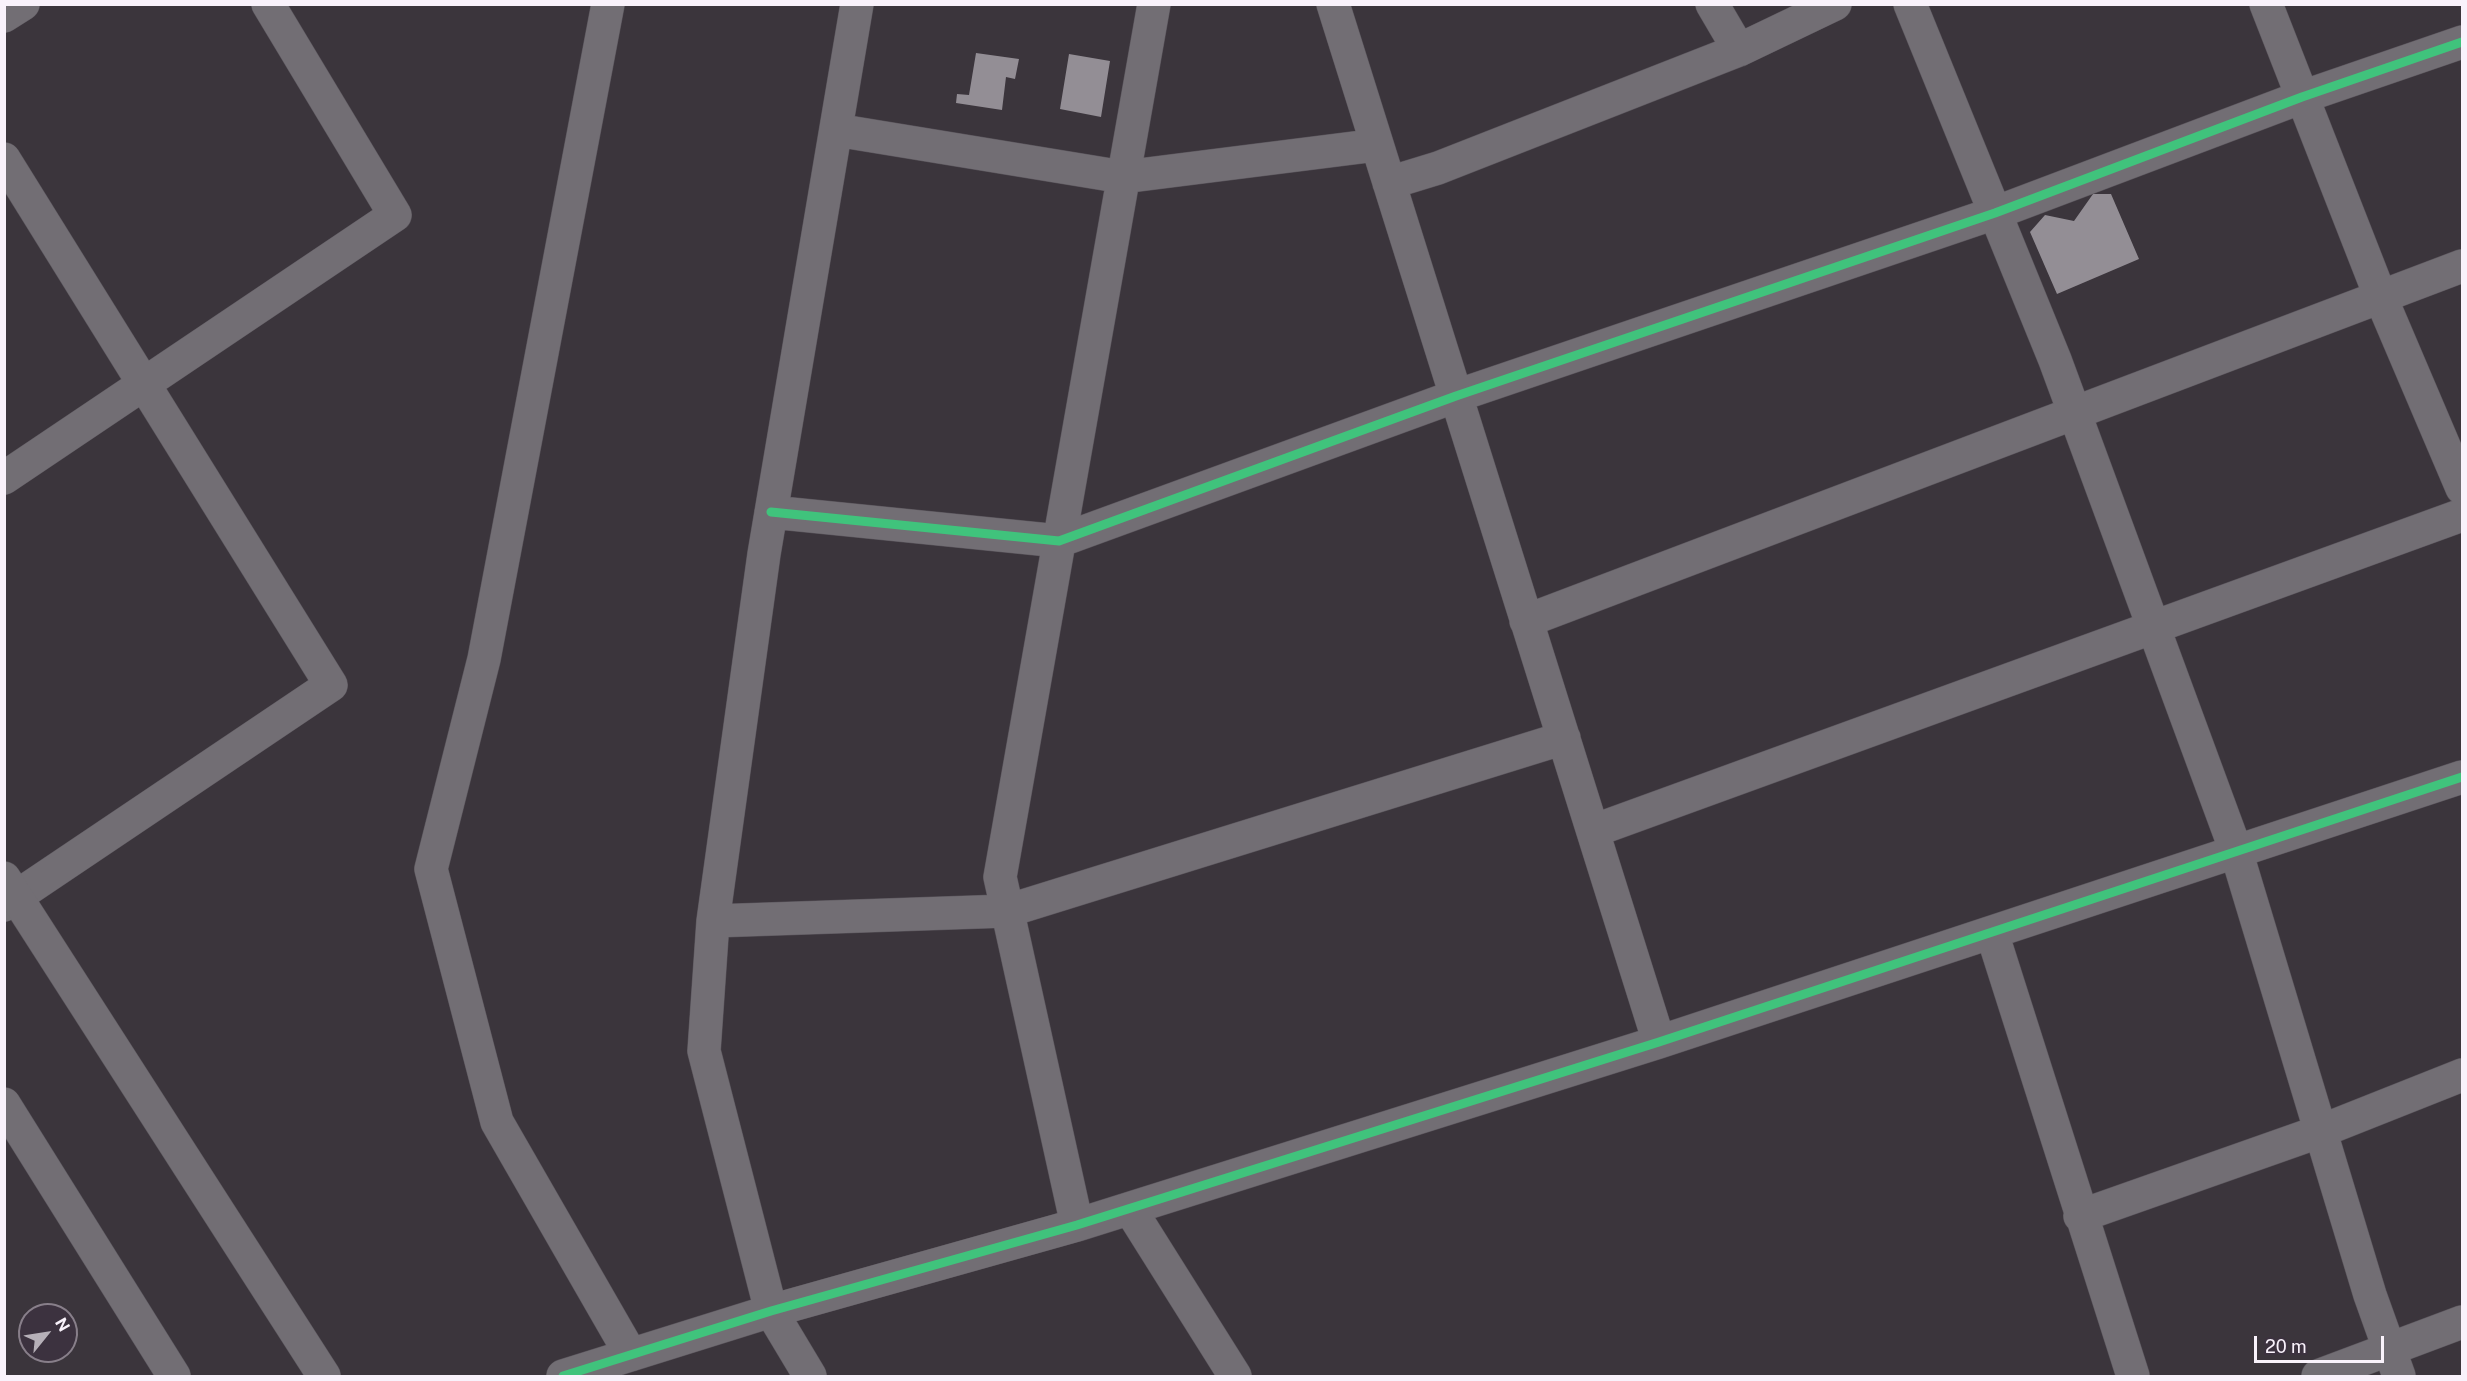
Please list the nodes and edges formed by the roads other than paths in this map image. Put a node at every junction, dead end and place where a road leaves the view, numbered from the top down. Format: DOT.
graph roads {
  1 [pos="24,4"];
  2 [pos="268,4"];
  3 [pos="608,4"];
  4 [pos="857,4"];
  5 [pos="1154,4"];
  6 [pos="1333,4"];
  7 [pos="1712,4"];
  8 [pos="1835,4"];
  9 [pos="1910,4"];
  10 [pos="2265,4"];
  11 [pos="4,16"];
  12 [pos="2463,42"];
  13 [pos="1739,50"];
  14 [pos="2302,97"];
  15 [pos="836,130"];
  16 [pos="1377,145"];
  17 [pos="4,159"];
  18 [pos="1123,177"];
  19 [pos="1389,183"];
  20 [pos="1995,213"];
  21 [pos="2463,266"];
  22 [pos="2381,298"];
  23 [pos="144,384"];
  24 [pos="1456,396"];
  25 [pos="2075,414"];
  26 [pos="4,478"];
  27 [pos="2463,488"];
  28 [pos="771,512"];
  29 [pos="2463,515"];
  30 [pos="1059,541"];
  31 [pos="1526,621"];
  32 [pos="2154,627"];
  33 [pos="1564,738"];
  34 [pos="2463,777"];
  35 [pos="1593,831"];
  36 [pos="2236,851"];
  37 [pos="8,893"];
  38 [pos="1007,911"];
  39 [pos="713,921"];
  40 [pos="1992,933"];
  41 [pos="1659,1042"];
  42 [pos="2463,1075"];
  43 [pos="4,1104"];
  44 [pos="2321,1131"];
  45 [pos="1130,1209"];
  46 [pos="2080,1216"];
  47 [pos="1077,1225"];
  48 [pos="771,1311"];
  49 [pos="2463,1322"];
  50 [pos="631,1355"];
  51 [pos="2394,1363"];
  52 [pos="174,1377"];
  53 [pos="324,1377"];
  54 [pos="563,1377"];
  55 [pos="810,1377"];
  56 [pos="1235,1377"];
  57 [pos="2133,1377"];
  58 [pos="2318,1377"];
  1 -- 11 [label="street"];
  2 -- 23 [label="street"];
  3 -- 50 [label="street"];
  4 -- 15 [label="street"];
  5 -- 18 [label="street"];
  6 -- 16 [label="street"];
  7 -- 13 [label="street"];
  8 -- 13 [label="street"];
  9 -- 20 [label="street"];
  10 -- 14 [label="street"];
  12 -- 14 [label="street"];
  13 -- 19 [label="street"];
  14 -- 20 [label="street"];
  14 -- 22 [label="street"];
  15 -- 18 [label="street"];
  15 -- 28 [label="street"];
  16 -- 18 [label="street"];
  16 -- 19 [label="street"];
  17 -- 23 [label="street"];
  18 -- 30 [label="street"];
  19 -- 24 [label="street"];
  20 -- 24 [label="street"];
  20 -- 25 [label="street"];
  21 -- 22 [label="street"];
  22 -- 25 [label="street"];
  22 -- 27 [label="street"];
  23 -- 26 [label="street"];
  23 -- 37 [label="street"];
  24 -- 30 [label="street"];
  24 -- 31 [label="street"];
  25 -- 31 [label="street"];
  25 -- 32 [label="street"];
  28 -- 30 [label="street"];
  28 -- 39 [label="street"];
  29 -- 32 [label="street"];
  30 -- 38 [label="street"];
  31 -- 33 [label="street"];
  32 -- 35 [label="street"];
  32 -- 36 [label="street"];
  33 -- 35 [label="street"];
  33 -- 38 [label="street"];
  34 -- 36 [label="street"];
  35 -- 41 [label="street"];
  36 -- 40 [label="street"];
  36 -- 44 [label="street"];
  37 -- 53 [label="street"];
  38 -- 39 [label="street"];
  38 -- 47 [label="street"];
  39 -- 48 [label="street"];
  40 -- 41 [label="street"];
  40 -- 46 [label="street"];
  41 -- 45 [label="street"];
  42 -- 44 [label="street"];
  43 -- 52 [label="street"];
  44 -- 46 [label="street"];
  44 -- 51 [label="street"];
  45 -- 47 [label="street"];
  45 -- 56 [label="street"];
  46 -- 57 [label="street"];
  47 -- 48 [label="street"];
  48 -- 50 [label="street"];
  48 -- 55 [label="street"];
  49 -- 51 [label="street"];
  50 -- 54 [label="street"];
  51 -- 58 [label="street"];
}
